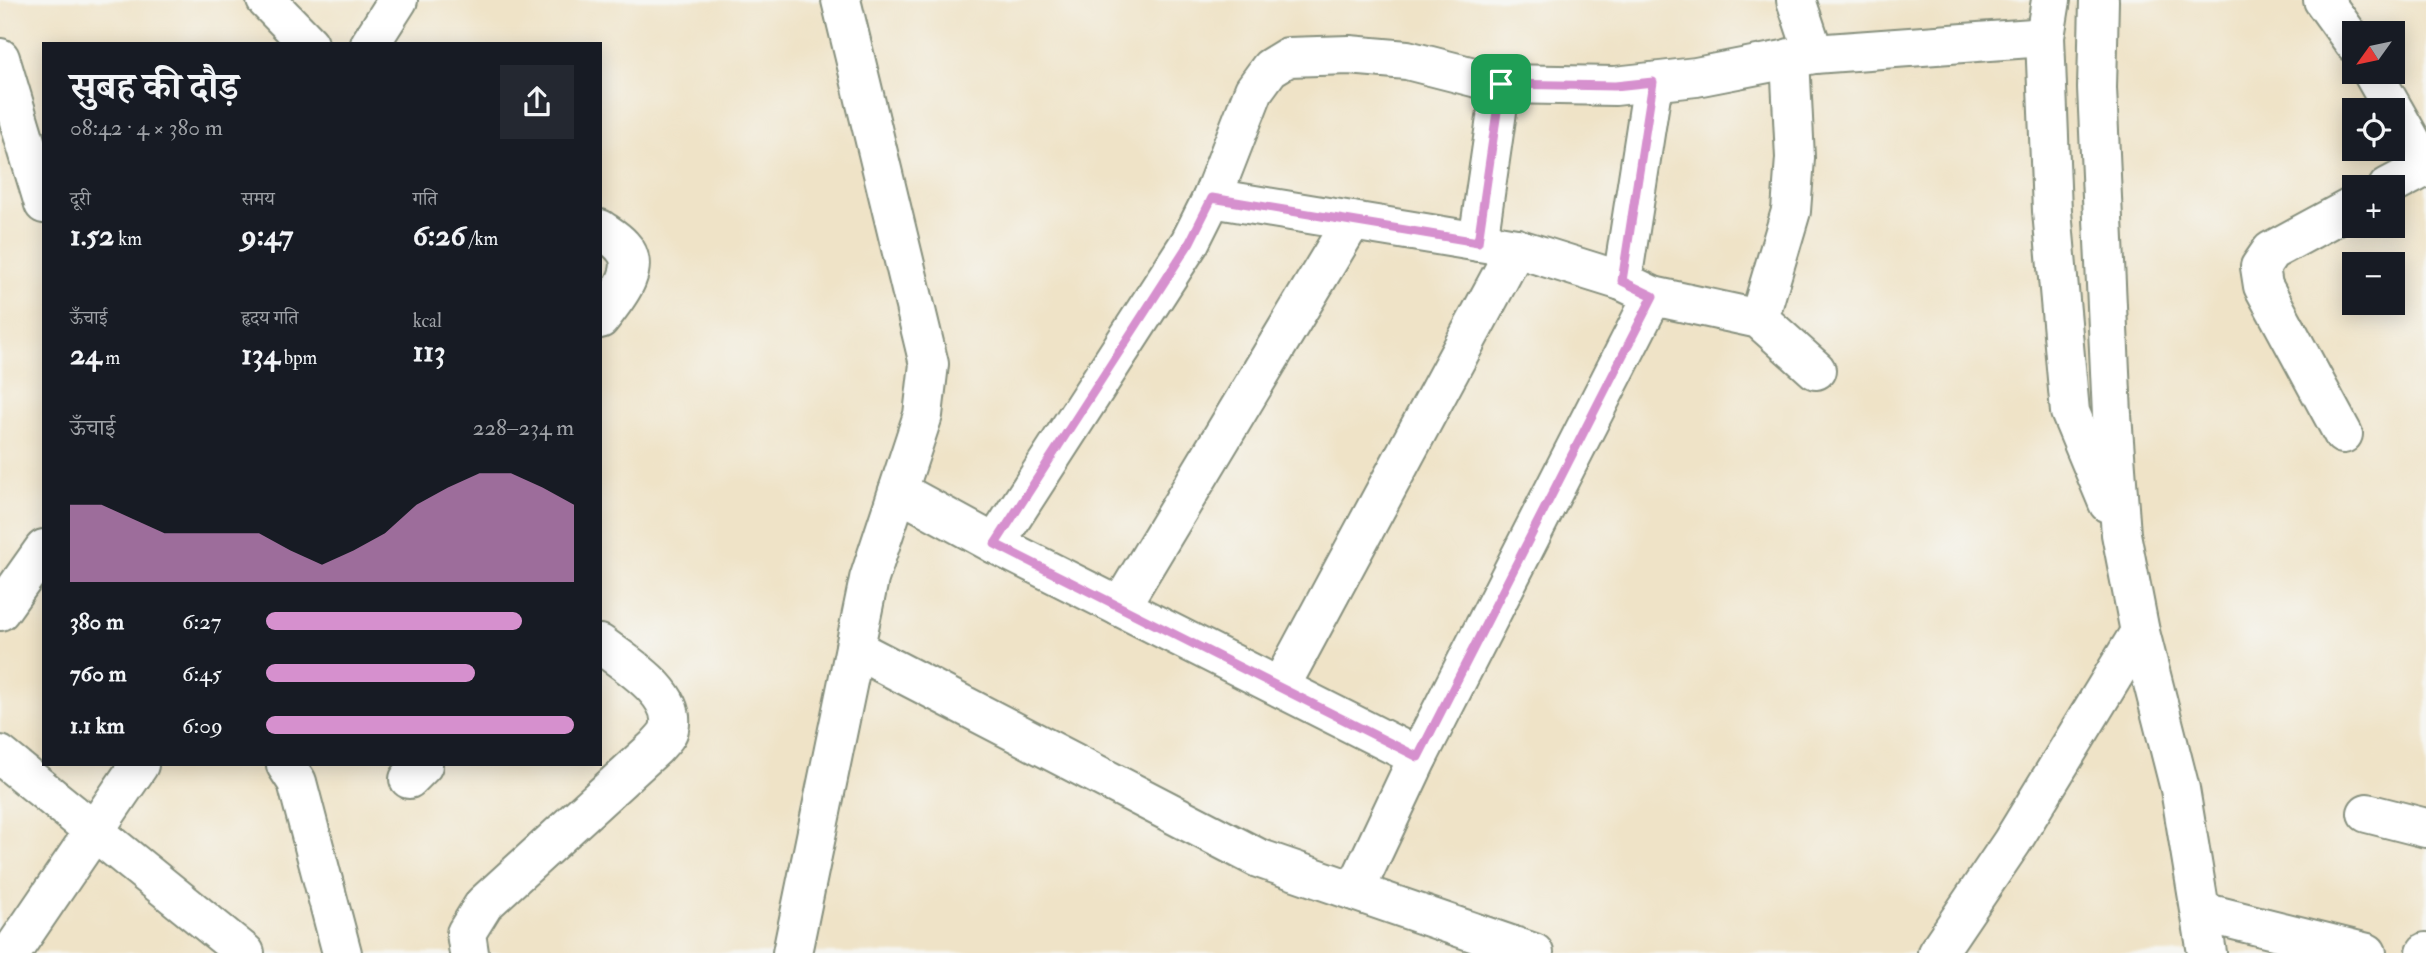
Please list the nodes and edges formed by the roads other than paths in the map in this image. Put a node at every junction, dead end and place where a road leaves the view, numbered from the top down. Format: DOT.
graph roads {
  1 [pos="267,0"];
  2 [pos="398,0"];
  3 [pos="841,0"];
  4 [pos="1796,0"];
  5 [pos="2051,0"];
  6 [pos="2099,0"];
  7 [pos="2323,0"];
  8 [pos="2342,26"];
  9 [pos="2045,37"];
  10 [pos="307,42"];
  11 [pos="371,42"];
  12 [pos="1802,56"];
  13 [pos="0,58"];
  14 [pos="1653,82"];
  15 [pos="1501,84"];
  16 [pos="2379,84"];
  17 [pos="2405,178"];
  18 [pos="42,197"];
  19 [pos="1212,198"];
  20 [pos="2342,213"];
  21 [pos="1352,221"];
  22 [pos="602,230"];
  23 [pos="1478,242"];
  24 [pos="1516,248"];
  25 [pos="1637,289"];
  26 [pos="602,315"];
  27 [pos="1759,319"];
  28 [pos="1816,370"];
  29 [pos="2343,433"];
  30 [pos="898,491"];
  31 [pos="2122,534"];
  32 [pos="995,544"];
  33 [pos="42,552"];
  34 [pos="1121,607"];
  35 [pos="0,611"];
  36 [pos="2140,632"];
  37 [pos="602,646"];
  38 [pos="855,649"];
  39 [pos="1280,687"];
  40 [pos="0,755"];
  41 [pos="1418,757"];
  42 [pos="138,766"];
  43 [pos="287,766"];
  44 [pos="2367,813"];
  45 [pos="2426,828"];
  46 [pos="94,832"];
  47 [pos="1355,891"];
  48 [pos="2202,912"];
  49 [pos="790,951"];
  50 [pos="11,953"];
  51 [pos="245,953"];
  52 [pos="342,953"];
  53 [pos="469,953"];
  54 [pos="1534,953"];
  55 [pos="1937,953"];
  56 [pos="2207,953"];
  57 [pos="2367,953"];
  1 -- 10 [label="street"];
  2 -- 11 [label="street"];
  3 -- 30 [label="street"];
  4 -- 12 [label="street"];
  5 -- 9 [label="street"];
  6 -- 31 [label="street"];
  7 -- 8 [label="street"];
  9 -- 12 [label="street"];
  9 -- 31 [label="street"];
  12 -- 14 [label="street"];
  12 -- 27 [label="street"];
  13 -- 18 [label="street"];
  14 -- 15 [label="street"];
  14 -- 25 [label="street"];
  15 -- 19 [label="street"];
  15 -- 23 [label="street"];
  16 -- 17 [label="street"];
  19 -- 21 [label="street"];
  19 -- 32 [label="street"];
  20 -- 29 [label="street"];
  21 -- 23 [label="street"];
  21 -- 34 [label="street"];
  22 -- 26 [label="street"];
  23 -- 24 [label="street"];
  24 -- 25 [label="street"];
  24 -- 39 [label="street"];
  25 -- 27 [label="street"];
  25 -- 41 [label="street"];
  27 -- 28 [label="street"];
  30 -- 32 [label="street"];
  30 -- 38 [label="street"];
  31 -- 36 [label="street"];
  32 -- 34 [label="street"];
  33 -- 35 [label="street"];
  34 -- 39 [label="street"];
  36 -- 48 [label="street"];
  36 -- 55 [label="street"];
  37 -- 53 [label="street"];
  38 -- 47 [label="street"];
  38 -- 49 [label="street"];
  39 -- 41 [label="street"];
  40 -- 46 [label="street"];
  41 -- 47 [label="street"];
  42 -- 46 [label="street"];
  43 -- 52 [label="street"];
  44 -- 45 [label="street"];
  46 -- 50 [label="street"];
  46 -- 51 [label="street"];
  47 -- 54 [label="street"];
  48 -- 56 [label="street"];
  48 -- 57 [label="street"];
}
